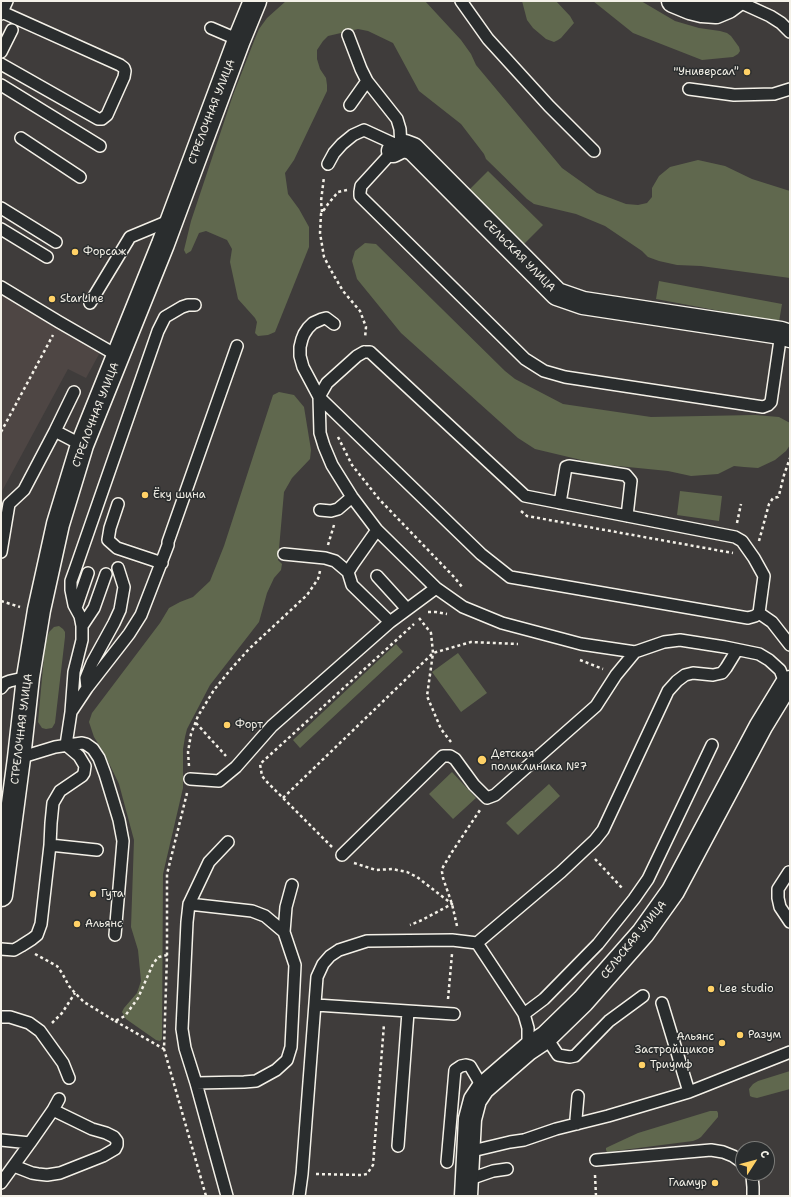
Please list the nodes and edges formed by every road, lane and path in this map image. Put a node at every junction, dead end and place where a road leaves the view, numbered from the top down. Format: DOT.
graph roads {
  1 [pos="7,1"];
  2 [pos="255,1"];
  3 [pos="461,1"];
  4 [pos="673,1"];
  5 [pos="737,1"];
  6 [pos="2,13"];
  7 [pos="211,28"];
  8 [pos="12,30"];
  9 [pos="790,32"];
  10 [pos="348,35"];
  11 [pos="239,40"];
  12 [pos="1,52"];
  13 [pos="1,64"];
  14 [pos="367,81"];
  15 [pos="1,85"];
  16 [pos="689,89"];
  17 [pos="790,89"];
  18 [pos="350,105"];
  19 [pos="21,138"];
  20 [pos="100,146"];
  21 [pos="397,149"];
  22 [pos="594,151"];
  23 [pos="328,164"];
  24 [pos="80,177"];
  25 [pos="362,186"];
  26 [pos="1,208"];
  27 [pos="322,212"];
  28 [pos="171,220"];
  29 [pos="1,229"];
  30 [pos="56,242"];
  31 [pos="47,257"];
  32 [pos="1,287"];
  33 [pos="90,303"];
  34 [pos="195,305"];
  35 [pos="59,322"];
  36 [pos="334,324"];
  37 [pos="786,335"];
  38 [pos="237,346"];
  39 [pos="364,352"];
  40 [pos="118,356"];
  41 [pos="74,392"];
  42 [pos="319,397"];
  43 [pos="55,431"];
  44 [pos="335,431"];
  45 [pos="1,432"];
  46 [pos="82,445"];
  47 [pos="790,458"];
  48 [pos="352,497"];
  49 [pos="560,503"];
  50 [pos="118,504"];
  51 [pos="740,504"];
  52 [pos="338,509"];
  53 [pos="320,510"];
  54 [pos="627,516"];
  55 [pos="377,530"];
  56 [pos="735,537"];
  57 [pos="1,552"];
  58 [pos="284,554"];
  59 [pos="325,558"];
  60 [pos="754,558"];
  61 [pos="162,563"];
  62 [pos="118,568"];
  63 [pos="348,572"];
  64 [pos="88,573"];
  65 [pos="106,574"];
  66 [pos="377,576"];
  67 [pos="436,588"];
  68 [pos="1,601"];
  69 [pos="16,606"];
  70 [pos="463,607"];
  71 [pos="76,608"];
  72 [pos="407,609"];
  73 [pos="758,613"];
  74 [pos="450,615"];
  75 [pos="420,619"];
  76 [pos="390,622"];
  77 [pos="82,626"];
  78 [pos="517,641"];
  79 [pos="790,645"];
  80 [pos="737,650"];
  81 [pos="635,652"];
  82 [pos="433,653"];
  83 [pos="576,658"];
  84 [pos="616,675"];
  85 [pos="28,677"];
  86 [pos="788,684"];
  87 [pos="1,688"];
  88 [pos="87,688"];
  89 [pos="71,712"];
  90 [pos="196,723"];
  91 [pos="66,745"];
  92 [pos="712,745"];
  93 [pos="450,756"];
  94 [pos="19,758"];
  95 [pos="236,766"];
  96 [pos="190,779"];
  97 [pos="283,798"];
  98 [pos="487,798"];
  99 [pos="7,810"];
  100 [pos="228,842"];
  101 [pos="50,845"];
  102 [pos="585,849"];
  103 [pos="97,850"];
  104 [pos="342,855"];
  105 [pos="790,872"];
  106 [pos="292,885"];
  107 [pos="1,895"];
  108 [pos="634,900"];
  109 [pos="190,904"];
  110 [pos="452,904"];
  111 [pos="790,922"];
  112 [pos="406,926"];
  113 [pos="284,932"];
  114 [pos="114,935"];
  115 [pos="460,941"];
  116 [pos="477,943"];
  117 [pos="1,949"];
  118 [pos="452,954"];
  119 [pos="36,955"];
  120 [pos="167,955"];
  121 [pos="75,993"];
  122 [pos="643,996"];
  123 [pos="662,1003"];
  124 [pos="316,1005"];
  125 [pos="385,1010"];
  126 [pos="408,1012"];
  127 [pos="450,1014"];
  128 [pos="524,1014"];
  129 [pos="1,1017"];
  130 [pos="115,1021"];
  131 [pos="40,1031"];
  132 [pos="546,1037"];
  133 [pos="164,1049"];
  134 [pos="528,1049"];
  135 [pos="790,1052"];
  136 [pos="69,1078"];
  137 [pos="196,1083"];
  138 [pos="483,1088"];
  139 [pos="689,1092"];
  140 [pos="578,1096"];
  141 [pos="59,1099"];
  142 [pos="54,1110"];
  143 [pos="577,1124"];
  144 [pos="1,1140"];
  145 [pos="30,1143"];
  146 [pos="398,1146"];
  147 [pos="468,1152"];
  148 [pos="735,1157"];
  149 [pos="596,1160"];
  150 [pos="447,1162"];
  151 [pos="14,1166"];
  152 [pos="507,1169"];
  153 [pos="302,1174"];
  154 [pos="752,1181"];
  155 [pos="1,1183"];
  156 [pos="466,1188"];
  157 [pos="206,1196"];
  158 [pos="226,1196"];
  159 [pos="299,1196"];
  160 [pos="596,1196"];
  161 [pos="753,1196"];
  1 -- 6 [label="lane"];
  2 -- 11 [label="street, СТРЕЛОЧНАЯ УЛИЦА"];
  3 -- 22 [label="lane"];
  4 -- 5 [label="street"];
  5 -- 9 [label="lane"];
  6 -- 13 [label="lane"];
  7 -- 11 [label="lane"];
  8 -- 12 [label="lane"];
  10 -- 14 [label="lane"];
  11 -- 28 [label="street, СТРЕЛОЧНАЯ УЛИЦА"];
  14 -- 18 [label="lane"];
  14 -- 21 [label="lane"];
  15 -- 20 [label="lane"];
  16 -- 17 [label="lane"];
  19 -- 24 [label="lane"];
  21 -- 23 [label="lane"];
  21 -- 25 [label="lane"];
  21 -- 37 [label="street, СЕЛЬСКАЯ УЛИЦА"];
  23 -- 27 [label="path"];
  25 -- 27 [label="path"];
  25 -- 37 [label="lane"];
  26 -- 30 [label="lane"];
  27 -- 39 [label="path"];
  28 -- 33 [label="lane"];
  28 -- 40 [label="street, СТРЕЛОЧНАЯ УЛИЦА"];
  29 -- 31 [label="lane"];
  32 -- 35 [label="lane"];
  34 -- 71 [label="lane"];
  35 -- 40 [label="lane"];
  35 -- 45 [label="path"];
  36 -- 42 [label="lane"];
  38 -- 61 [label="lane"];
  39 -- 42 [label="lane"];
  39 -- 49 [label="lane"];
  40 -- 46 [label="street, СТРЕЛОЧНАЯ УЛИЦА"];
  41 -- 43 [label="lane"];
  42 -- 48 [label="lane"];
  42 -- 73 [label="lane"];
  43 -- 46 [label="lane"];
  43 -- 57 [label="lane"];
  44 -- 70 [label="path"];
  46 -- 85 [label="street, СТРЕЛОЧНАЯ УЛИЦА"];
  47 -- 60 [label="path"];
  48 -- 52 [label="lane"];
  48 -- 55 [label="lane"];
  49 -- 54 [label="lane"];
  49 -- 54 [label="lane"];
  50 -- 61 [label="lane"];
  51 -- 56 [label="path"];
  52 -- 53 [label="lane"];
  52 -- 59 [label="path"];
  54 -- 56 [label="lane"];
  55 -- 63 [label="lane"];
  55 -- 67 [label="lane"];
  56 -- 60 [label="lane"];
  58 -- 59 [label="lane"];
  59 -- 63 [label="lane"];
  59 -- 90 [label="path"];
  60 -- 73 [label="lane"];
  61 -- 88 [label="lane"];
  62 -- 88 [label="lane"];
  63 -- 76 [label="lane"];
  64 -- 71 [label="lane"];
  65 -- 77 [label="lane"];
  66 -- 72 [label="lane"];
  67 -- 70 [label="lane"];
  67 -- 72 [label="lane"];
  68 -- 69 [label="path"];
  70 -- 81 [label="lane"];
  71 -- 77 [label="lane"];
  72 -- 75 [label="path"];
  72 -- 76 [label="lane"];
  73 -- 79 [label="lane"];
  74 -- 75 [label="path"];
  75 -- 82 [label="path"];
  75 -- 97 [label="path"];
  76 -- 95 [label="lane"];
  77 -- 89 [label="lane"];
  78 -- 82 [label="path"];
  80 -- 81 [label="lane"];
  80 -- 86 [label="lane"];
  80 -- 102 [label="lane"];
  81 -- 84 [label="lane"];
  82 -- 93 [label="path"];
  82 -- 97 [label="path"];
  83 -- 84 [label="path"];
  84 -- 98 [label="lane"];
  85 -- 87 [label="lane"];
  85 -- 94 [label="street, СТРЕЛОЧНАЯ УЛИЦА"];
  86 -- 132 [label="street, СЕЛЬСКАЯ УЛИЦА"];
  88 -- 89 [label="lane"];
  89 -- 91 [label="lane"];
  90 -- 95 [label="path"];
  90 -- 96 [label="path"];
  91 -- 94 [label="lane"];
  91 -- 101 [label="lane"];
  91 -- 114 [label="lane"];
  92 -- 108 [label="lane"];
  93 -- 98 [label="lane"];
  93 -- 104 [label="lane"];
  94 -- 99 [label="street, СТРЕЛОЧНАЯ УЛИЦА"];
  95 -- 96 [label="lane"];
  96 -- 120 [label="path"];
  97 -- 104 [label="path"];
  98 -- 110 [label="path"];
  99 -- 107 [label="street, СТРЕЛОЧНАЯ УЛИЦА"];
  100 -- 109 [label="lane"];
  101 -- 103 [label="lane"];
  101 -- 117 [label="lane"];
  102 -- 108 [label="path"];
  102 -- 116 [label="lane"];
  104 -- 110 [label="path"];
  105 -- 111 [label="lane"];
  106 -- 113 [label="lane"];
  108 -- 128 [label="lane"];
  109 -- 113 [label="lane"];
  109 -- 137 [label="lane"];
  110 -- 112 [label="path"];
  110 -- 115 [label="path"];
  113 -- 137 [label="lane"];
  115 -- 116 [label="lane"];
  115 -- 124 [label="lane"];
  116 -- 128 [label="lane"];
  118 -- 127 [label="path"];
  119 -- 121 [label="path"];
  120 -- 130 [label="path"];
  120 -- 133 [label="path"];
  121 -- 130 [label="path"];
  121 -- 131 [label="path"];
  122 -- 132 [label="lane"];
  123 -- 139 [label="lane"];
  124 -- 125 [label="lane"];
  124 -- 153 [label="lane"];
  125 -- 126 [label="lane"];
  125 -- 153 [label="path"];
  126 -- 127 [label="lane"];
  126 -- 146 [label="lane"];
  128 -- 134 [label="lane"];
  129 -- 131 [label="lane"];
  130 -- 133 [label="path"];
  131 -- 136 [label="lane"];
  132 -- 134 [label="street, СЕЛЬСКАЯ УЛИЦА"];
  133 -- 157 [label="path"];
  134 -- 138 [label="street, СЕЛЬСКАЯ УЛИЦА"];
  135 -- 139 [label="lane"];
  137 -- 158 [label="lane"];
  138 -- 147 [label="street, СЕЛЬСКАЯ УЛИЦА"];
  138 -- 150 [label="lane"];
  139 -- 143 [label="lane"];
  140 -- 143 [label="lane"];
  141 -- 142 [label="lane"];
  142 -- 145 [label="lane"];
  142 -- 151 [label="lane"];
  143 -- 147 [label="lane"];
  144 -- 145 [label="lane"];
  145 -- 151 [label="lane"];
  147 -- 156 [label="street, СЕЛЬСКАЯ УЛИЦА"];
  148 -- 149 [label="lane"];
  149 -- 160 [label="path"];
  151 -- 155 [label="lane"];
  152 -- 156 [label="lane"];
  153 -- 159 [label="lane"];
  154 -- 161 [label="lane"];
}
